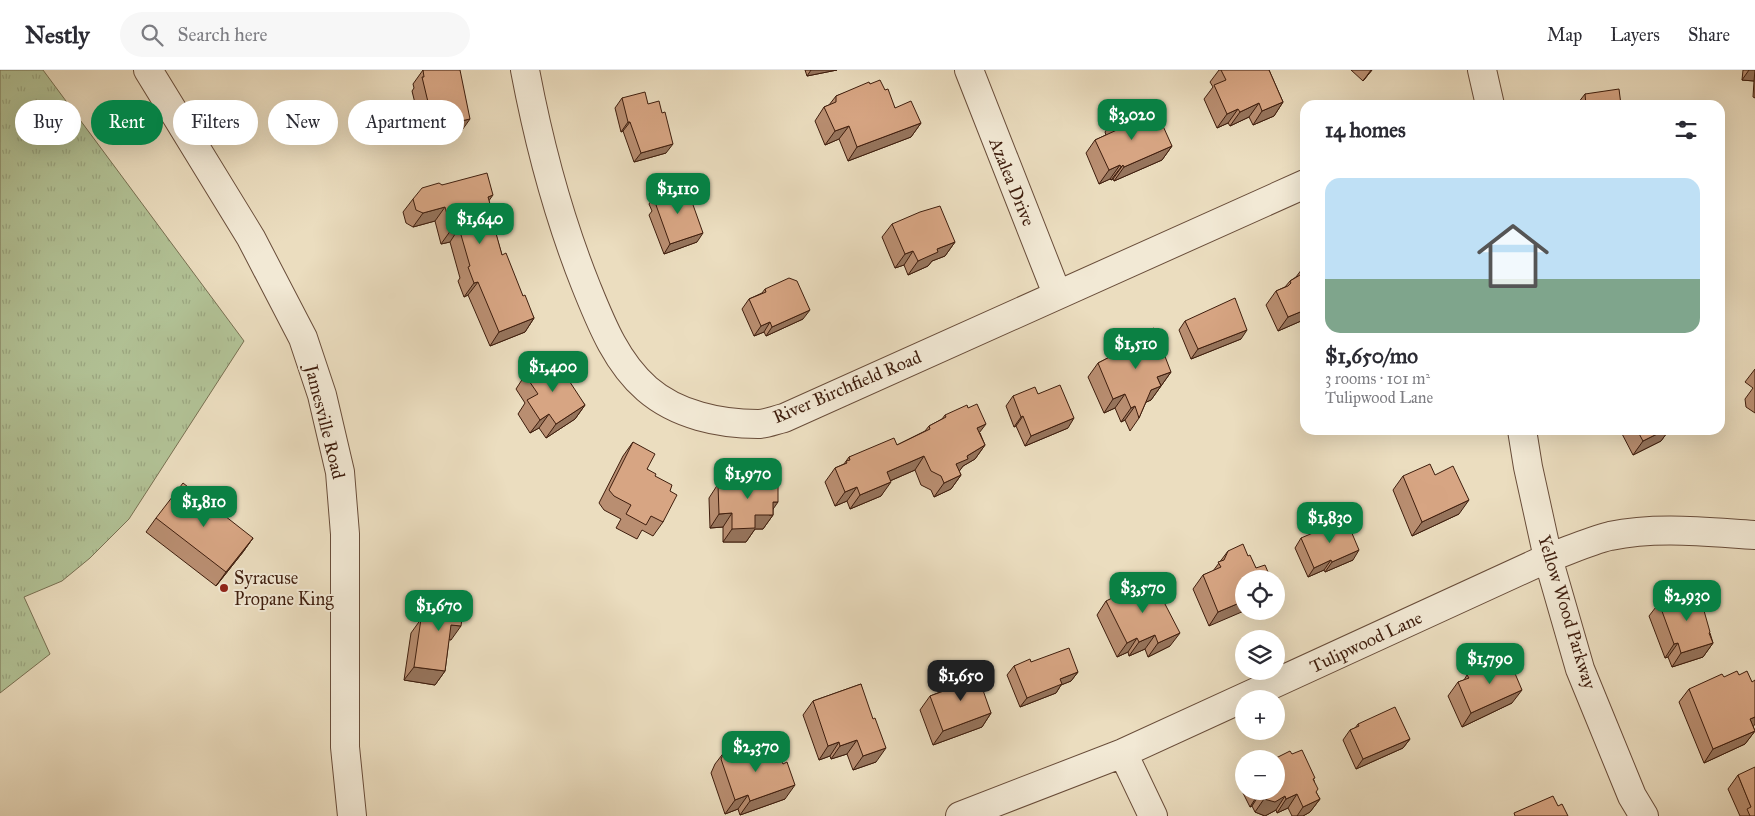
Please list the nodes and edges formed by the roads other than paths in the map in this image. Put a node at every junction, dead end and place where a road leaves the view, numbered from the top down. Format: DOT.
graph roads {
  1 [pos="148,70"];
  2 [pos="525,70"];
  3 [pos="969,70"];
  4 [pos="1482,70"];
  5 [pos="1489,100"];
  6 [pos="1300,186"];
  7 [pos="1057,294"];
  8 [pos="1523,435"];
  9 [pos="1755,536"];
  10 [pos="1548,558"];
  11 [pos="1123,753"];
  12 [pos="352,816"];
  13 [pos="960,816"];
  14 [pos="1153,816"];
  15 [pos="1644,816"];
  1 -- 12 [label="street, Jamesville Road"];
  2 -- 7 [label="street, River Birchfield Road"];
  3 -- 7 [label="street, Azalea Drive"];
  4 -- 5 [label="street"];
  6 -- 7 [label="street, River Birchfield Road"];
  8 -- 10 [label="street, Yellow Wood Parkway"];
  9 -- 10 [label="street, Tulipwood Lane"];
  10 -- 11 [label="street, Tulipwood Lane"];
  10 -- 15 [label="street, Yellow Wood Parkway"];
  11 -- 13 [label="street, Tulipwood Lane"];
  11 -- 14 [label="street"];
}
